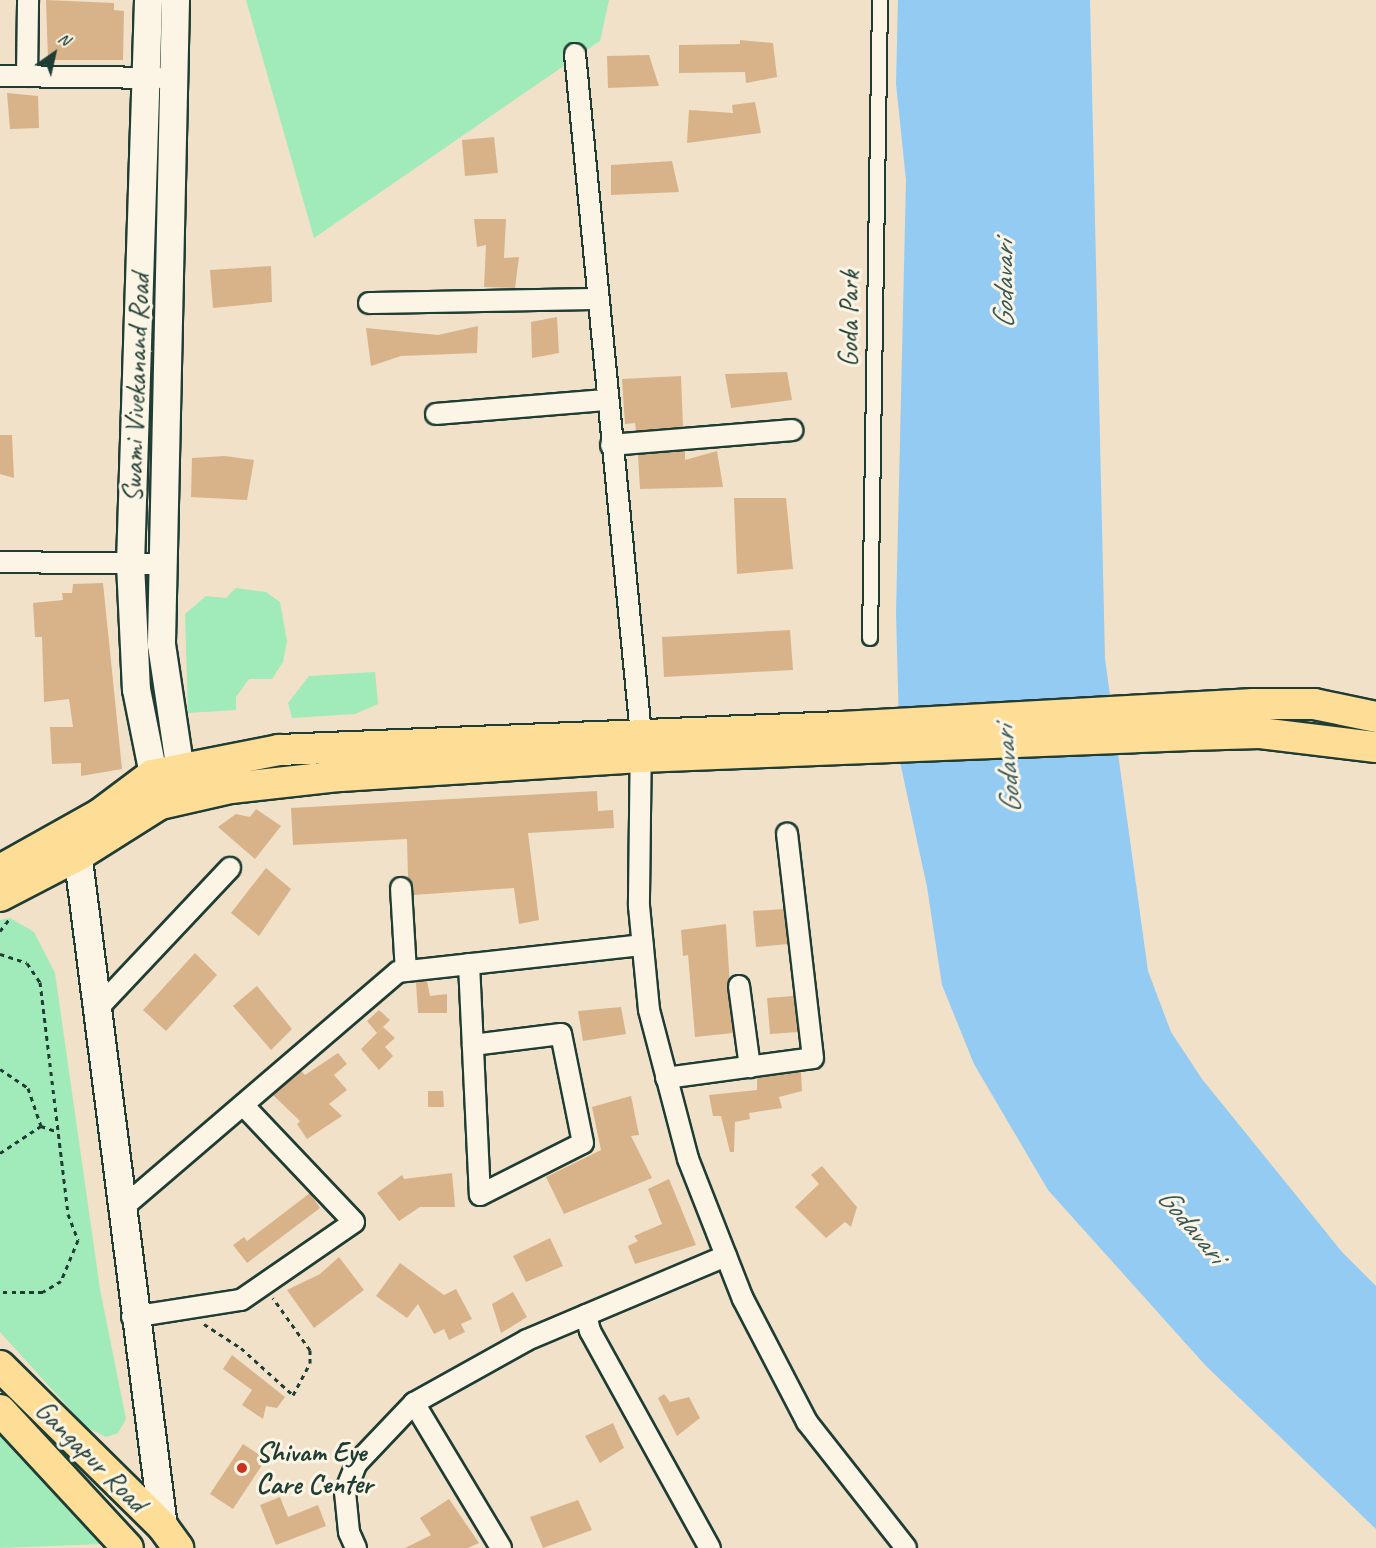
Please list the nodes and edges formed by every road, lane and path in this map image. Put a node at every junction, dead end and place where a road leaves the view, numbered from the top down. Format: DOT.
graph roads {
  1 [pos="28,0"];
  2 [pos="148,0"];
  3 [pos="175,0"];
  4 [pos="880,0"];
  5 [pos="575,54"];
  6 [pos="0,76"];
  7 [pos="27,76"];
  8 [pos="146,78"];
  9 [pos="174,78"];
  10 [pos="597,299"];
  11 [pos="369,303"];
  12 [pos="607,400"];
  13 [pos="436,414"];
  14 [pos="792,430"];
  15 [pos="611,445"];
  16 [pos="0,562"];
  17 [pos="130,563"];
  18 [pos="163,564"];
  19 [pos="870,639"];
  20 [pos="1376,717"];
  21 [pos="848,740"];
  22 [pos="641,746"];
  23 [pos="1376,747"];
  24 [pos="164,772"];
  25 [pos="172,801"];
  26 [pos="788,834"];
  27 [pos="76,842"];
  28 [pos="230,868"];
  29 [pos="0,870"];
  30 [pos="401,888"];
  31 [pos="5,907"];
  32 [pos="0,931"];
  33 [pos="643,945"];
  34 [pos="0,954"];
  35 [pos="469,964"];
  36 [pos="406,971"];
  37 [pos="740,986"];
  38 [pos="97,1009"];
  39 [pos="473,1046"];
  40 [pos="750,1066"];
  41 [pos="0,1069"];
  42 [pos="666,1078"];
  43 [pos="243,1105"];
  44 [pos="41,1126"];
  45 [pos="58,1132"];
  46 [pos="0,1153"];
  47 [pos="120,1210"];
  48 [pos="726,1256"];
  49 [pos="263,1285"];
  50 [pos="0,1292"];
  51 [pos="184,1309"];
  52 [pos="586,1315"];
  53 [pos="132,1317"];
  54 [pos="0,1366"];
  55 [pos="414,1403"];
  56 [pos="0,1410"];
  57 [pos="170,1537"];
  58 [pos="128,1548"];
  59 [pos="356,1548"];
  60 [pos="501,1548"];
  61 [pos="710,1548"];
  62 [pos="906,1548"];
  1 -- 7 [label="street"];
  2 -- 8 [label="main road, Swami Vivekanand Road"];
  3 -- 9 [label="main road"];
  4 -- 19 [label="street, Goda Park"];
  5 -- 10 [label="street"];
  6 -- 7 [label="street"];
  7 -- 8 [label="street"];
  8 -- 9 [label="street"];
  8 -- 17 [label="main road, Swami Vivekanand Road"];
  9 -- 18 [label="main road"];
  10 -- 11 [label="street"];
  10 -- 12 [label="street"];
  12 -- 13 [label="street"];
  12 -- 15 [label="street"];
  14 -- 15 [label="street"];
  15 -- 22 [label="street"];
  16 -- 17 [label="street"];
  17 -- 18 [label="street"];
  17 -- 24 [label="main road, Swami Vivekanand Road"];
  18 -- 24 [label="main road"];
  20 -- 21 [label="main road"];
  21 -- 22 [label="main road"];
  21 -- 23 [label="main road"];
  22 -- 24 [label="main road"];
  22 -- 25 [label="main road"];
  22 -- 33 [label="street"];
  24 -- 25 [label="main road"];
  24 -- 27 [label="main road"];
  25 -- 27 [label="main road"];
  26 -- 40 [label="street"];
  27 -- 29 [label="main road"];
  27 -- 31 [label="main road"];
  27 -- 38 [label="main road"];
  28 -- 38 [label="street"];
  30 -- 36 [label="street"];
  31 -- 32 [label="path"];
  33 -- 35 [label="street"];
  33 -- 42 [label="street"];
  34 -- 45 [label="path"];
  35 -- 36 [label="street"];
  35 -- 39 [label="street"];
  36 -- 43 [label="street"];
  37 -- 40 [label="street"];
  38 -- 47 [label="main road"];
  39 -- 39 [label="street"];
  40 -- 42 [label="street"];
  41 -- 44 [label="path"];
  42 -- 48 [label="street"];
  43 -- 47 [label="street"];
  43 -- 49 [label="street"];
  44 -- 45 [label="path"];
  44 -- 46 [label="path"];
  45 -- 50 [label="path"];
  47 -- 53 [label="main road"];
  48 -- 52 [label="street"];
  48 -- 62 [label="street"];
  49 -- 51 [label="street"];
  49 -- 51 [label="path"];
  51 -- 53 [label="street"];
  52 -- 55 [label="street"];
  52 -- 61 [label="street"];
  53 -- 57 [label="main road"];
  54 -- 57 [label="main road, Gangapur Road"];
  55 -- 59 [label="street"];
  55 -- 60 [label="street"];
  56 -- 58 [label="main road, Gangapur Road"];
}
